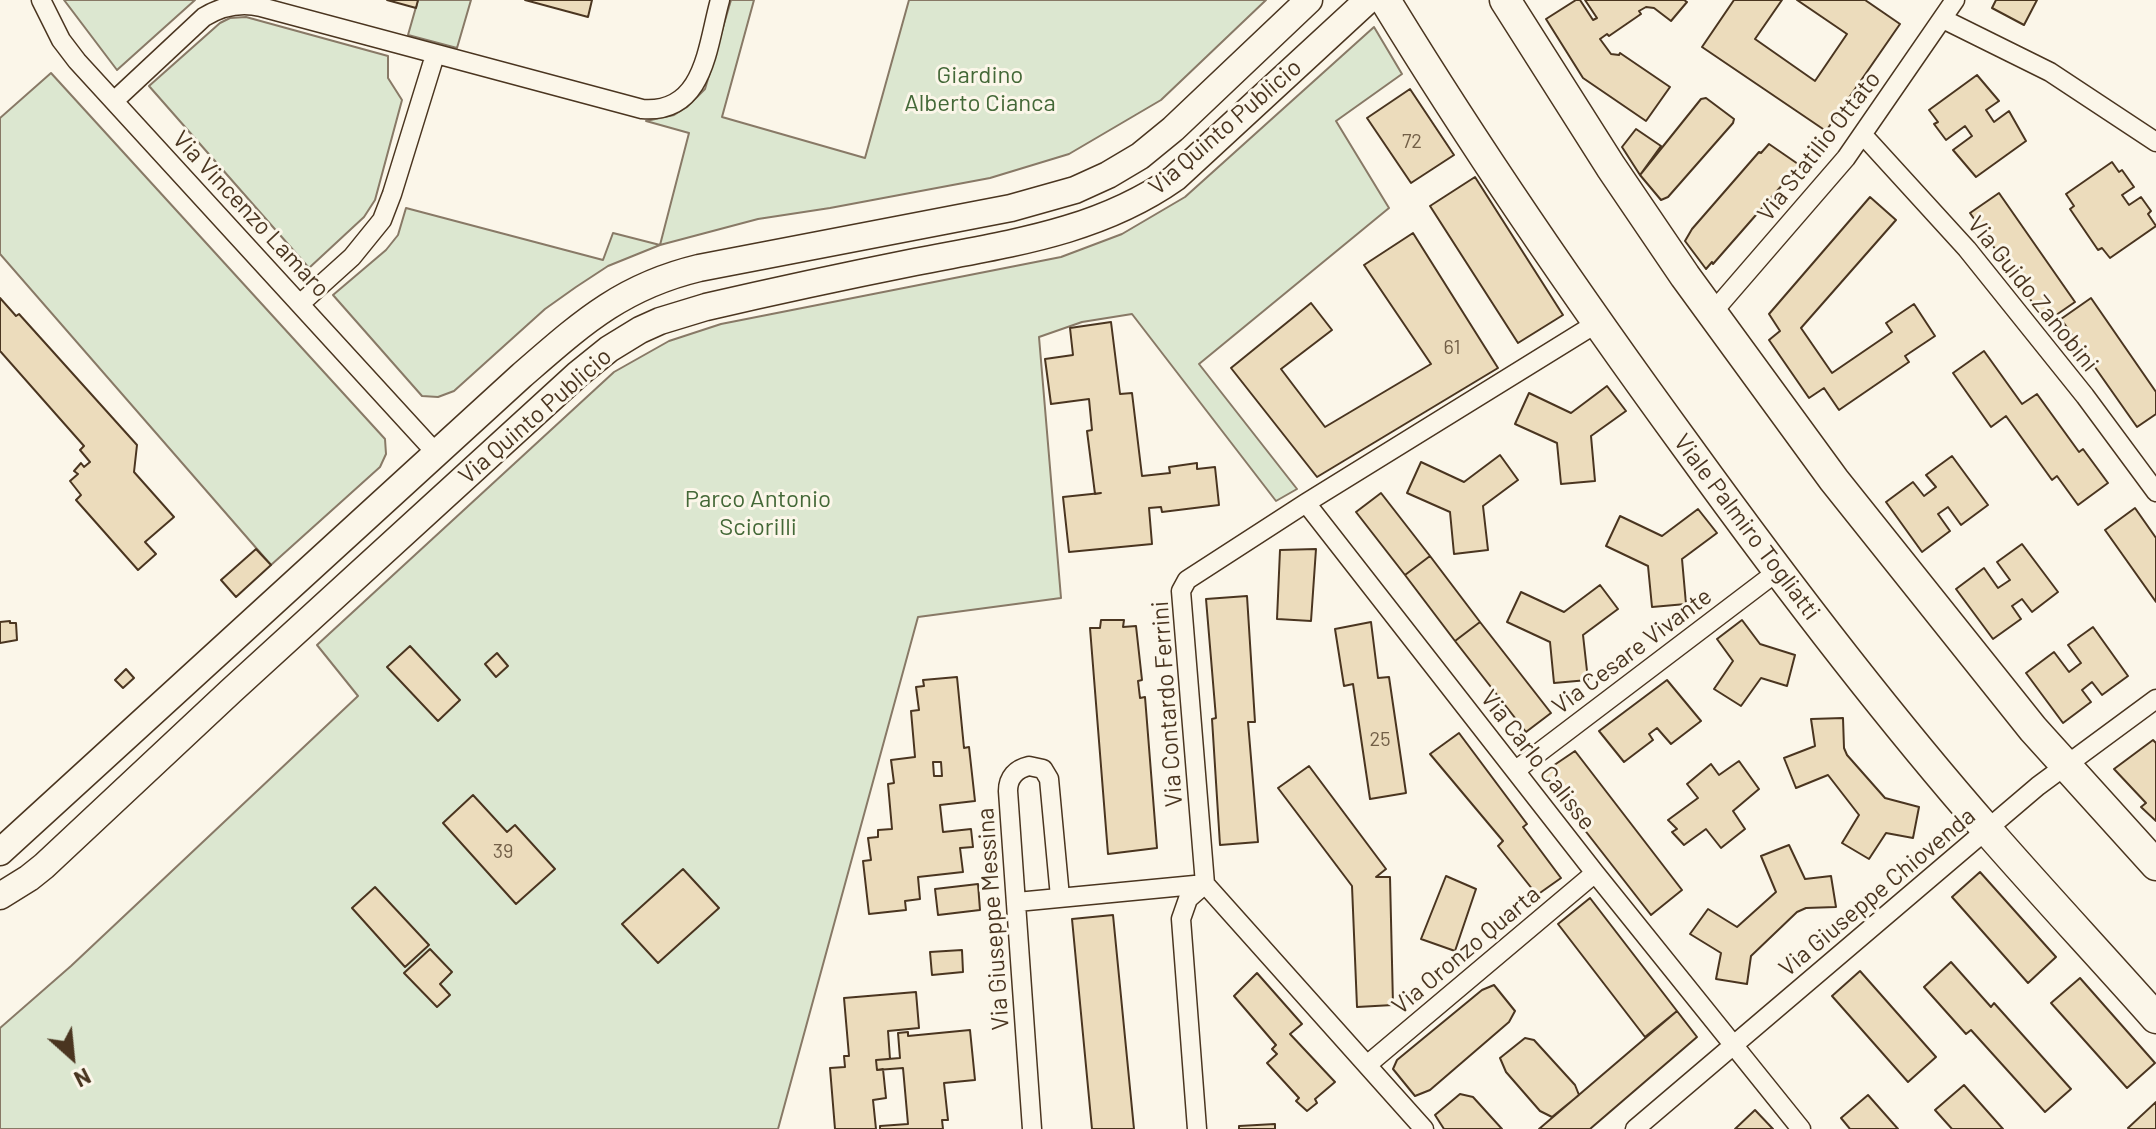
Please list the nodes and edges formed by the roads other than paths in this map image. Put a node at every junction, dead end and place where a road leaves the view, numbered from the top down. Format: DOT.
graph roads {
  1 [pos="41,0"];
  2 [pos="720,0"];
  3 [pos="1309,0"];
  4 [pos="1368,0"];
  5 [pos="1385,0"];
  6 [pos="1505,0"];
  7 [pos="1955,0"];
  8 [pos="1943,19"];
  9 [pos="435,55"];
  10 [pos="114,101"];
  11 [pos="1863,135"];
  12 [pos="2156,142"];
  13 [pos="301,303"];
  14 [pos="1712,313"];
  15 [pos="1597,323"];
  16 [pos="436,453"];
  17 [pos="2156,492"];
  18 [pos="446,495"];
  19 [pos="1306,503"];
  20 [pos="1778,571"];
  21 [pos="2156,699"];
  22 [pos="2065,765"];
  23 [pos="1516,770"];
  24 [pos="1987,830"];
  25 [pos="0,852"];
  26 [pos="2156,865"];
  27 [pos="1595,873"];
  28 [pos="1205,884"];
  29 [pos="0,896"];
  30 [pos="1060,897"];
  31 [pos="1017,902"];
  32 [pos="2156,1018"];
  33 [pos="1733,1045"];
  34 [pos="1367,1065"];
  35 [pos="1032,1129"];
  36 [pos="1197,1129"];
  37 [pos="1424,1129"];
  38 [pos="1635,1129"];
  39 [pos="1801,1129"];
  1 -- 10 [label="street, Via Vincenzo Lamaro"];
  2 -- 9 [label="street"];
  3 -- 16 [label="street, Via Quinto Publicio"];
  4 -- 18 [label="street, Via Quinto Publicio"];
  5 -- 15 [label="main road, Viale Palmiro Togliatti"];
  6 -- 14 [label="main road"];
  7 -- 8 [label="street, Via Statilio Ottato"];
  8 -- 11 [label="street, Via Statilio Ottato"];
  8 -- 12 [label="street"];
  9 -- 10 [label="street"];
  9 -- 13 [label="street"];
  10 -- 13 [label="street, Via Vincenzo Lamaro"];
  11 -- 14 [label="street, Via Statilio Ottato"];
  11 -- 17 [label="street, Via Guido Zanobini"];
  13 -- 16 [label="street, Via Vincenzo Lamaro"];
  14 -- 22 [label="main road"];
  15 -- 19 [label="street, Via Contardo Ferrini"];
  15 -- 20 [label="main road, Viale Palmiro Togliatti"];
  16 -- 18 [label="street"];
  16 -- 25 [label="street, Via Quinto Publicio"];
  18 -- 29 [label="street, Via Quinto Publicio"];
  19 -- 23 [label="street, Via Carlo Calisse"];
  19 -- 28 [label="street, Via Contardo Ferrini"];
  20 -- 23 [label="street, Via Cesare Vivante"];
  20 -- 24 [label="main road, Viale Palmiro Togliatti"];
  21 -- 22 [label="street, Via Giuseppe Chiovenda"];
  22 -- 24 [label="street, Via Giuseppe Chiovenda"];
  22 -- 26 [label="main road"];
  23 -- 27 [label="street, Via Carlo Calisse"];
  24 -- 32 [label="main road, Viale Palmiro Togliatti"];
  24 -- 33 [label="street, Via Giuseppe Chiovenda"];
  27 -- 33 [label="street, Via Carlo Calisse"];
  27 -- 34 [label="street, Via Oronzo Quarta"];
  28 -- 30 [label="street"];
  28 -- 34 [label="street"];
  28 -- 36 [label="street"];
  30 -- 31 [label="street"];
  30 -- 31 [label="street, Via Giuseppe Messina"];
  31 -- 35 [label="street, Via Giuseppe Messina"];
  33 -- 38 [label="street, Via Giuseppe Chiovenda"];
  33 -- 39 [label="street, Via Carlo Calisse"];
  34 -- 37 [label="street"];
}
